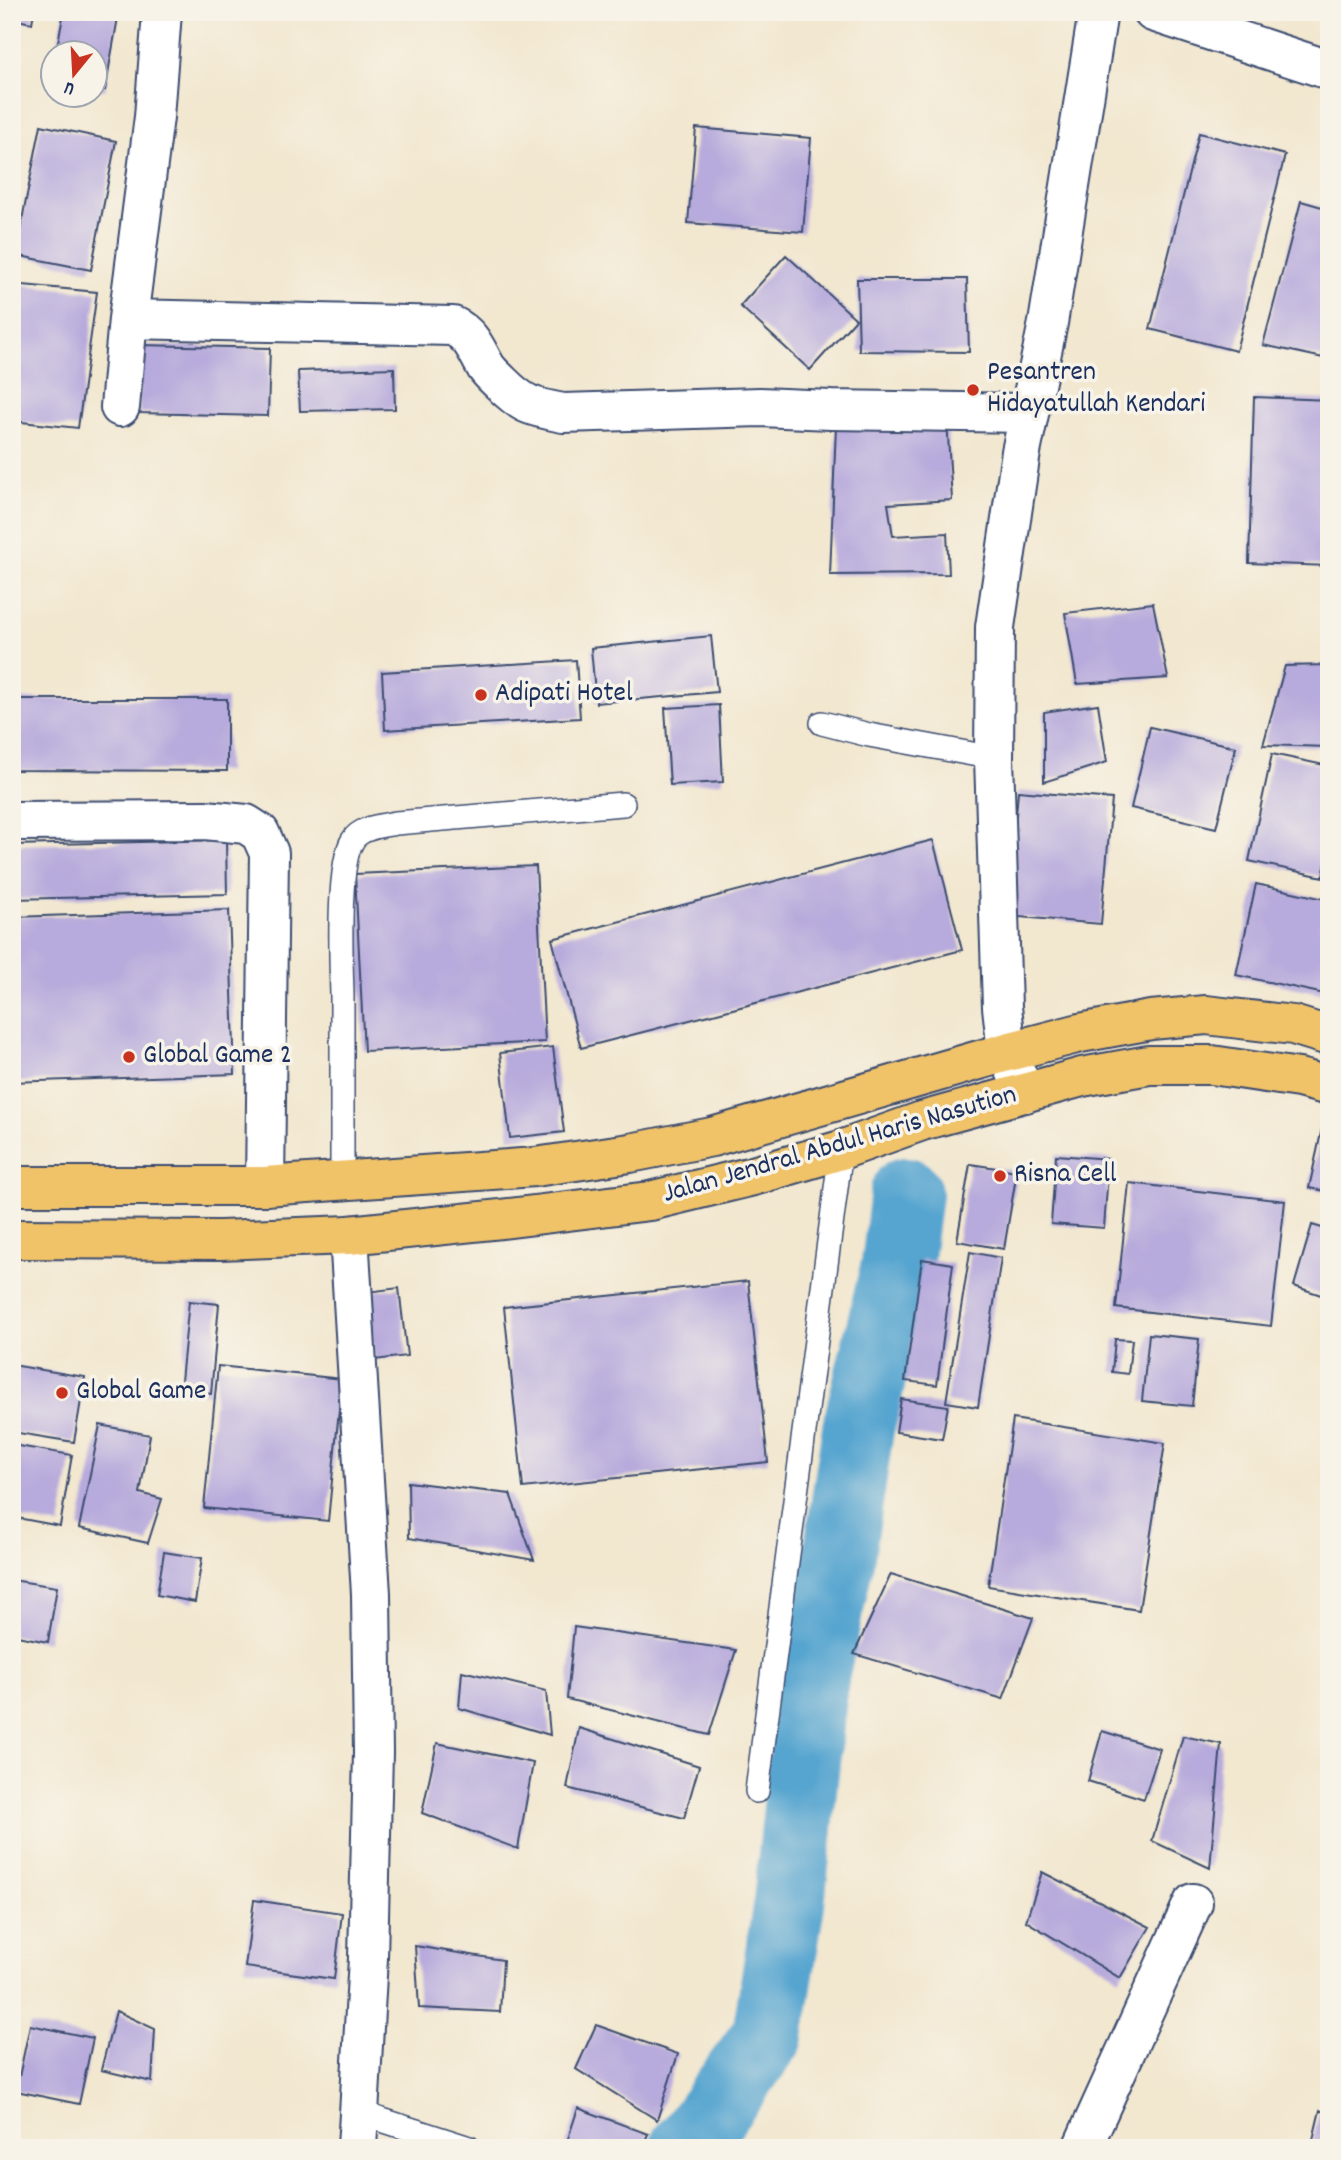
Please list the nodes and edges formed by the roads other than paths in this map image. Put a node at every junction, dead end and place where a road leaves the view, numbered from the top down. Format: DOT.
graph roads {
  1 [pos="162,12"];
  2 [pos="1098,12"];
  3 [pos="1153,12"];
  4 [pos="1329,70"];
  5 [pos="128,318"];
  6 [pos="120,407"];
  7 [pos="1028,413"];
  8 [pos="822,723"];
  9 [pos="994,758"];
  10 [pos="623,804"];
  11 [pos="12,821"];
  12 [pos="1329,1036"];
  13 [pos="1007,1052"];
  14 [pos="1329,1086"];
  15 [pos="1025,1093"];
  16 [pos="841,1150"];
  17 [pos="342,1182"];
  18 [pos="12,1186"];
  19 [pos="265,1186"];
  20 [pos="349,1236"];
  21 [pos="12,1238"];
  22 [pos="757,1791"];
  23 [pos="1193,1903"];
  24 [pos="358,2130"];
  25 [pos="469,2148"];
  26 [pos="1082,2148"];
  1 -- 5 [label="street"];
  2 -- 7 [label="street"];
  3 -- 4 [label="street"];
  5 -- 6 [label="street"];
  5 -- 7 [label="street"];
  7 -- 9 [label="street"];
  8 -- 9 [label="lane"];
  9 -- 13 [label="street"];
  10 -- 17 [label="lane"];
  11 -- 19 [label="street"];
  12 -- 13 [label="highway, Jalan Jendral Abdul Haris Nasution"];
  13 -- 15 [label="street"];
  13 -- 17 [label="highway, Jalan Jendral Abdul Haris Nasution"];
  14 -- 15 [label="highway, Jalan Jendral Abdul Haris Nasution"];
  15 -- 16 [label="highway, Jalan Jendral Abdul Haris Nasution"];
  16 -- 20 [label="highway, Jalan Jendral Abdul Haris Nasution"];
  16 -- 22 [label="lane"];
  17 -- 19 [label="highway, Jalan Jendral Abdul Haris Nasution"];
  18 -- 19 [label="highway, Jalan Jendral Abdul Haris Nasution"];
  20 -- 21 [label="highway, Jalan Jendral Abdul Haris Nasution"];
  20 -- 24 [label="street"];
  23 -- 26 [label="street"];
  24 -- 25 [label="lane"];
}
